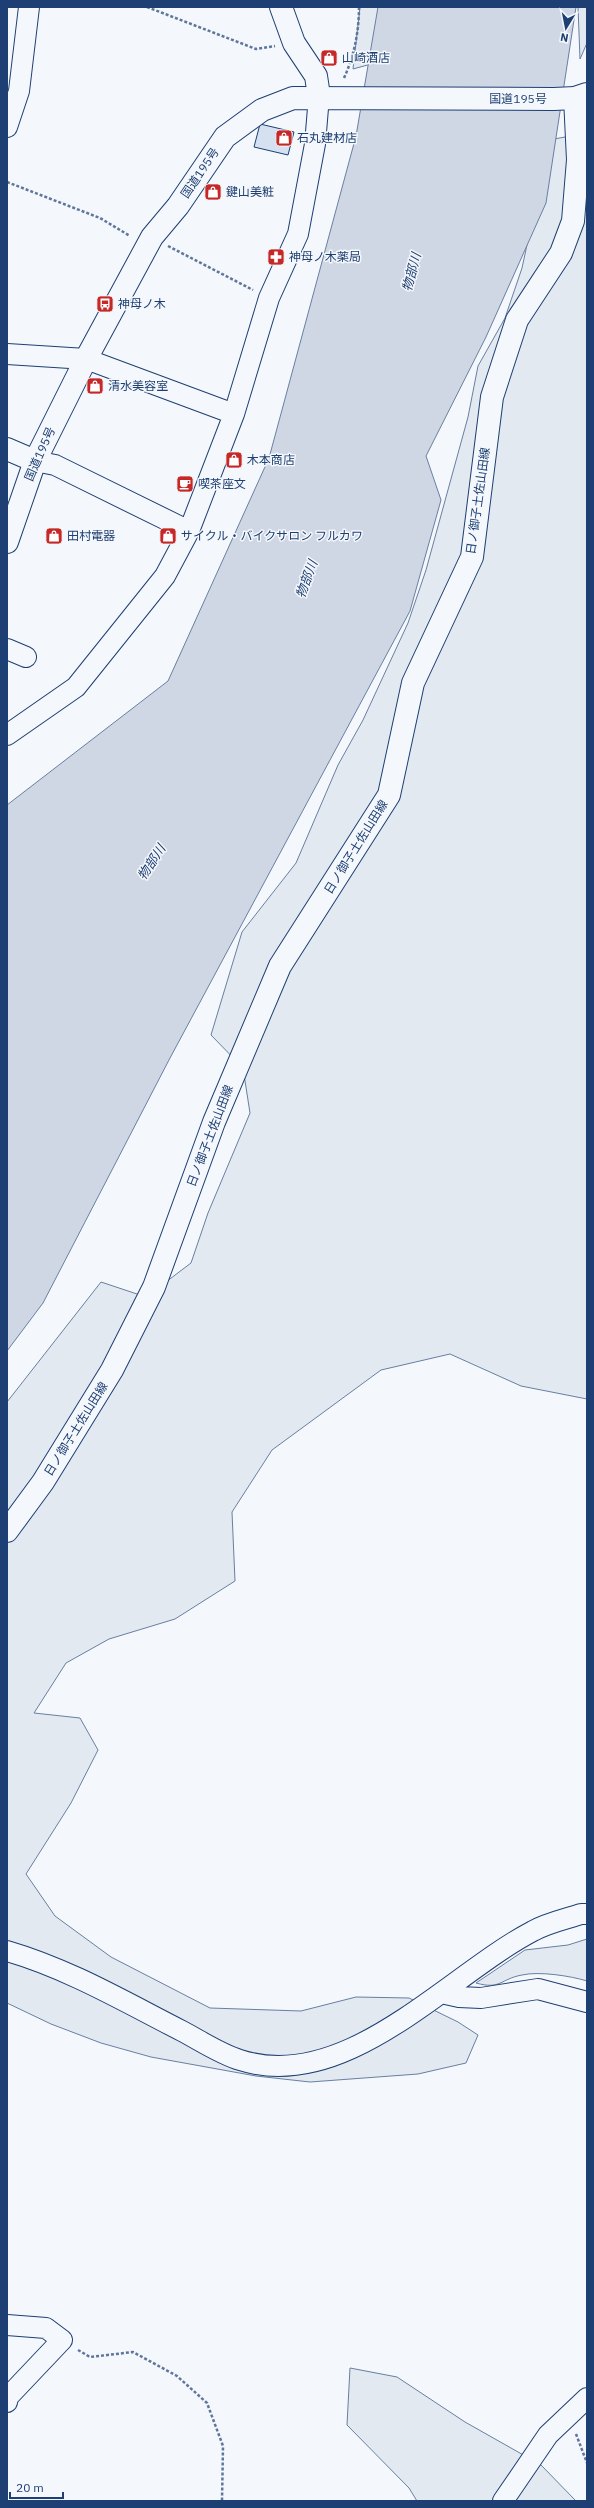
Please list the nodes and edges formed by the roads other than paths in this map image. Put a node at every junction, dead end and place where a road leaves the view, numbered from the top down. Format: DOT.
graph roads {
  1 [pos="29,7"];
  2 [pos="281,7"];
  3 [pos="583,93"];
  4 [pos="320,96"];
  5 [pos="7,127"];
  6 [pos="7,354"];
  7 [pos="86,359"];
  8 [pos="234,414"];
  9 [pos="7,448"];
  10 [pos="35,460"];
  11 [pos="190,531"];
  12 [pos="7,542"];
  13 [pos="7,649"];
  14 [pos="26,658"];
  15 [pos="7,736"];
  16 [pos="7,1531"];
  17 [pos="587,1914"];
  18 [pos="7,1951"];
  19 [pos="441,1993"];
  20 [pos="587,2002"];
  21 [pos="7,2325"];
  22 [pos="587,2398"];
  23 [pos="7,2402"];
  24 [pos="503,2501"];
  1 -- 5 [label="street"];
  2 -- 4 [label="main road"];
  3 -- 4 [label="main road, 国道195号"];
  3 -- 16 [label="main road, 日ノ御子土佐山田線"];
  4 -- 7 [label="main road, 国道195号"];
  4 -- 8 [label="street"];
  6 -- 7 [label="street"];
  7 -- 8 [label="street"];
  7 -- 10 [label="main road, 国道195号"];
  8 -- 11 [label="street"];
  9 -- 10 [label="main road"];
  10 -- 11 [label="street"];
  10 -- 12 [label="main road, 国道195号"];
  11 -- 15 [label="street"];
  13 -- 14 [label="street"];
  17 -- 19 [label="street"];
  18 -- 19 [label="street"];
  19 -- 20 [label="street"];
  21 -- 23 [label="street"];
  22 -- 24 [label="street"];
}
